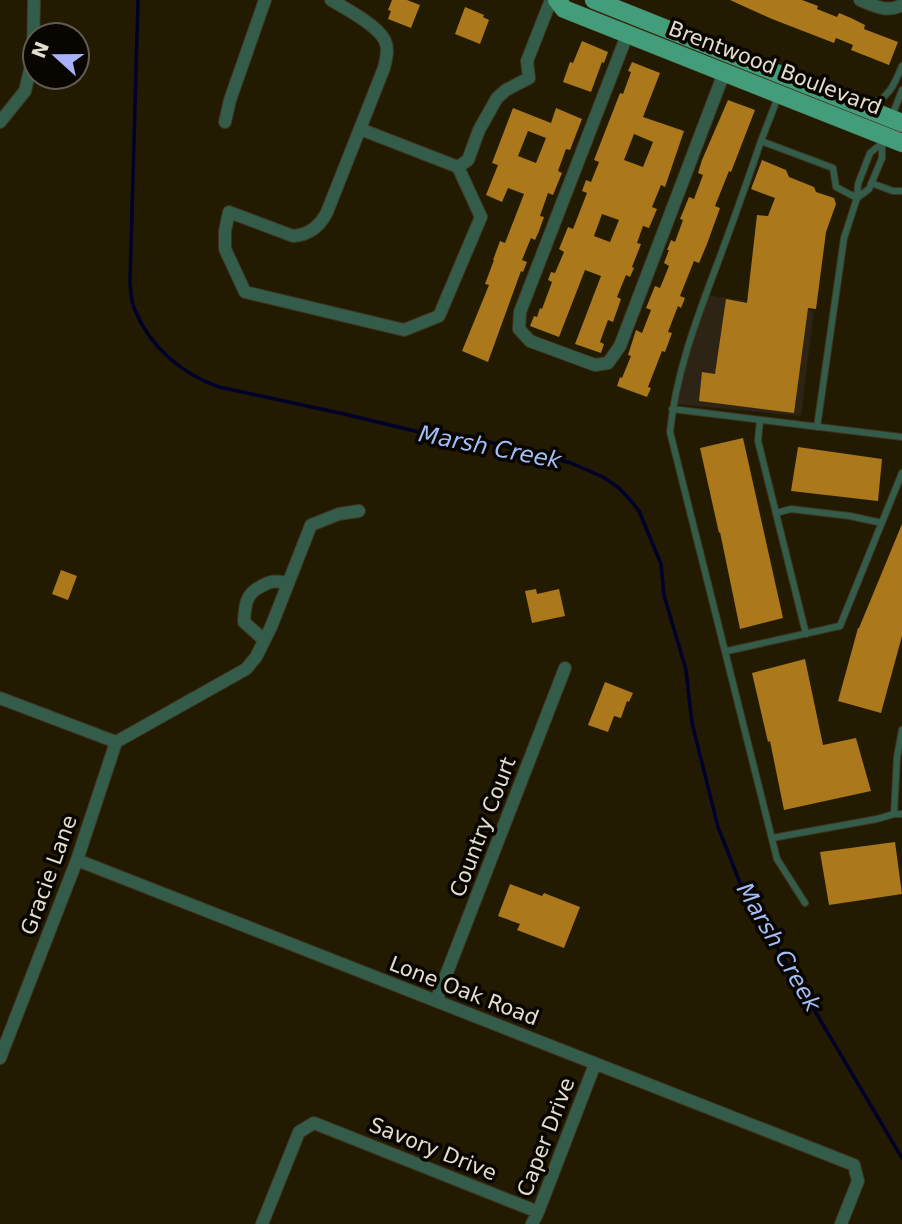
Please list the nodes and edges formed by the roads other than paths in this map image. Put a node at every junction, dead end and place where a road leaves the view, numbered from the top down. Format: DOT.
graph roads {
  1 [pos="34,0"];
  2 [pos="265,0"];
  3 [pos="331,0"];
  4 [pos="551,0"];
  5 [pos="557,0"];
  6 [pos="594,0"];
  7 [pos="860,0"];
  8 [pos="901,6"];
  9 [pos="627,35"];
  10 [pos="902,66"];
  11 [pos="724,73"];
  12 [pos="902,90"];
  13 [pos="779,94"];
  14 [pos="858,105"];
  15 [pos="2,114"];
  16 [pos="896,120"];
  17 [pos="225,122"];
  18 [pos="854,123"];
  19 [pos="360,129"];
  20 [pos="889,138"];
  21 [pos="761,141"];
  22 [pos="902,143"];
  23 [pos="458,167"];
  24 [pos="871,183"];
  25 [pos="902,191"];
  26 [pos="857,198"];
  27 [pos="672,409"];
  28 [pos="760,419"];
  29 [pos="817,426"];
  30 [pos="902,437"];
  31 [pos="902,472"];
  32 [pos="359,511"];
  33 [pos="776,513"];
  34 [pos="882,523"];
  35 [pos="288,583"];
  36 [pos="806,634"];
  37 [pos="264,640"];
  38 [pos="727,651"];
  39 [pos="565,668"];
  40 [pos="0,698"];
  41 [pos="902,730"];
  42 [pos="116,742"];
  43 [pos="898,814"];
  44 [pos="772,838"];
  45 [pos="77,860"];
  46 [pos="805,904"];
  47 [pos="436,1001"];
  48 [pos="0,1058"];
  49 [pos="595,1063"];
  50 [pos="535,1218"];
  51 [pos="262,1224"];
  52 [pos="841,1224"];
  1 -- 15 [label="street"];
  2 -- 17 [label="street"];
  3 -- 19 [label="street"];
  4 -- 23 [label="street"];
  5 -- 9 [label="main road, Brentwood Boulevard"];
  6 -- 14 [label="main road, Brentwood Boulevard"];
  7 -- 8 [label="street"];
  9 -- 11 [label="main road, Brentwood Boulevard"];
  9 -- 11 [label="street"];
  10 -- 14 [label="lane"];
  11 -- 13 [label="main road, Brentwood Boulevard"];
  12 -- 16 [label="lane"];
  13 -- 18 [label="main road, Brentwood Boulevard"];
  13 -- 21 [label="lane"];
  14 -- 16 [label="main road, Brentwood Boulevard"];
  16 -- 18 [label="main road"];
  18 -- 20 [label="main road, Brentwood Boulevard"];
  19 -- 23 [label="street"];
  19 -- 23 [label="street"];
  20 -- 22 [label="main road, Brentwood Boulevard"];
  20 -- 24 [label="lane"];
  20 -- 26 [label="lane"];
  21 -- 26 [label="lane"];
  21 -- 27 [label="lane"];
  24 -- 25 [label="lane"];
  24 -- 26 [label="lane"];
  26 -- 29 [label="lane"];
  27 -- 28 [label="lane"];
  27 -- 38 [label="lane"];
  28 -- 29 [label="lane"];
  28 -- 33 [label="lane"];
  29 -- 30 [label="lane"];
  31 -- 34 [label="lane"];
  32 -- 35 [label="street"];
  33 -- 34 [label="lane"];
  33 -- 36 [label="lane"];
  34 -- 36 [label="lane"];
  35 -- 37 [label="street"];
  35 -- 37 [label="street"];
  36 -- 38 [label="lane"];
  37 -- 42 [label="street"];
  38 -- 44 [label="lane"];
  39 -- 47 [label="street, Country Court"];
  40 -- 42 [label="street"];
  41 -- 43 [label="lane"];
  42 -- 45 [label="street, Gracie Lane"];
  43 -- 44 [label="lane"];
  44 -- 46 [label="lane"];
  45 -- 47 [label="street, Lone Oak Road"];
  45 -- 48 [label="street, Gracie Lane"];
  47 -- 49 [label="street, Lone Oak Road"];
  49 -- 50 [label="street, Caper Drive"];
  49 -- 52 [label="street, Lone Oak Road"];
  50 -- 51 [label="street, Savory Drive"];
}
